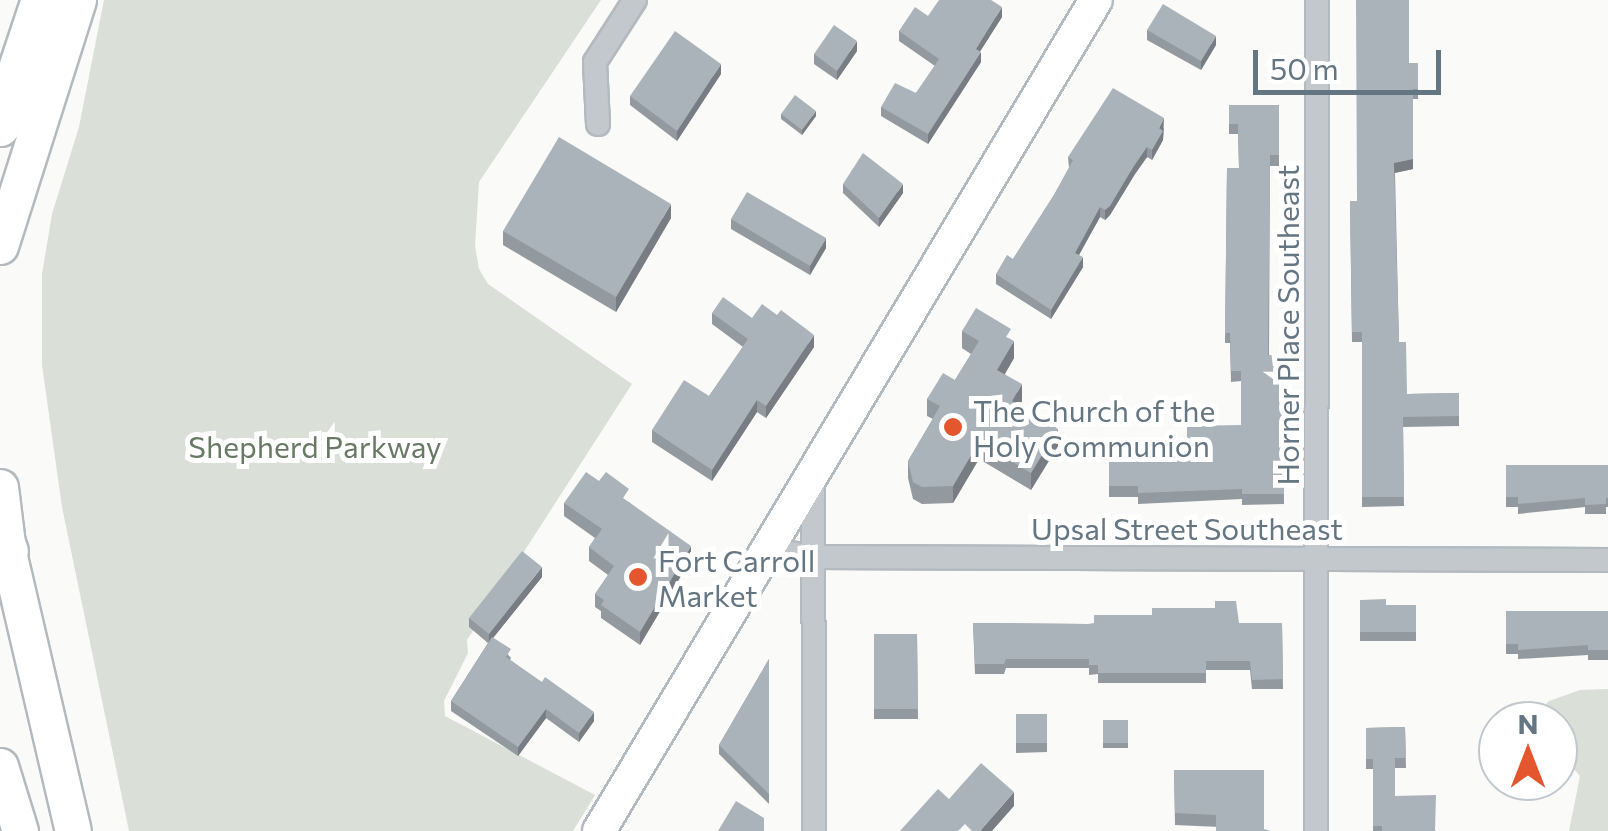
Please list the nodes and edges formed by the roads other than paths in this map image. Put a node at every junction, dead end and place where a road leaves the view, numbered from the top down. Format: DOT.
graph roads {
  1 [pos="42,0"];
  2 [pos="78,0"];
  3 [pos="635,0"];
  4 [pos="1096,0"];
  5 [pos="1317,0"];
  6 [pos="598,124"];
  7 [pos="0,126"];
  8 [pos="0,246"];
  9 [pos="813,476"];
  10 [pos="0,486"];
  11 [pos="4,541"];
  12 [pos="767,550"];
  13 [pos="814,556"];
  14 [pos="1316,559"];
  15 [pos="1608,560"];
  16 [pos="0,766"];
  17 [pos="20,831"];
  18 [pos="72,831"];
  19 [pos="599,831"];
  20 [pos="814,831"];
  21 [pos="1316,831"];
  1 -- 7 [label="highway"];
  2 -- 8 [label="main road"];
  3 -- 6 [label="street"];
  4 -- 9 [label="main road"];
  5 -- 14 [label="street, Horner Place Southeast"];
  9 -- 12 [label="main road"];
  9 -- 13 [label="street"];
  10 -- 11 [label="main road"];
  11 -- 18 [label="main road"];
  12 -- 13 [label="street, Upsal Street Southeast"];
  12 -- 19 [label="main road"];
  13 -- 14 [label="street, Upsal Street Southeast"];
  13 -- 20 [label="street"];
  14 -- 15 [label="street, Upsal Street Southeast"];
  14 -- 21 [label="street, Horner Place Southeast"];
  16 -- 17 [label="main road"];
}
